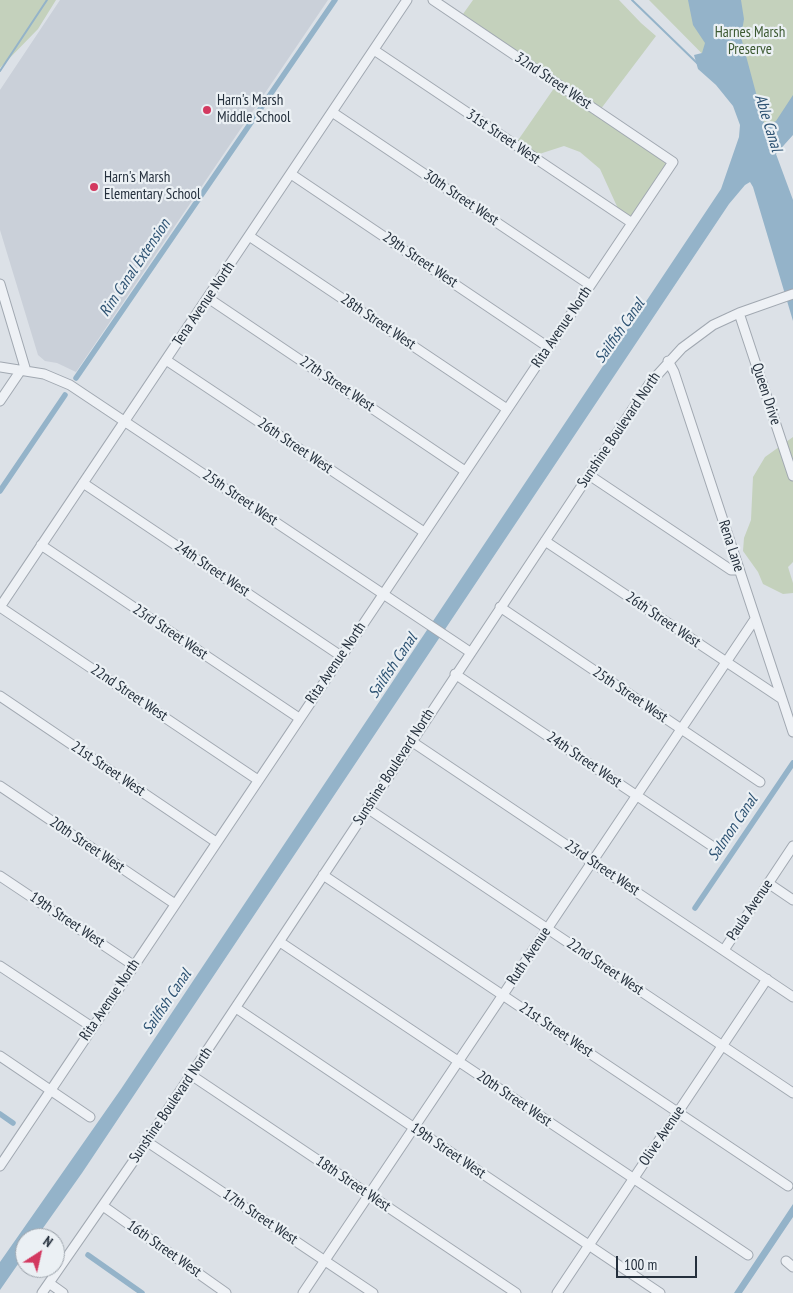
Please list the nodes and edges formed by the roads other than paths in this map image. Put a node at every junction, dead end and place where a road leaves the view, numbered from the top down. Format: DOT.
graph roads {
  1 [pos="407,0"];
  2 [pos="433,0"];
  3 [pos="374,50"];
  4 [pos="332,112"];
  5 [pos="673,162"];
  6 [pos="291,174"];
  7 [pos="632,223"];
  8 [pos="249,236"];
  9 [pos="0,284"];
  10 [pos="590,285"];
  11 [pos="789,296"];
  12 [pos="208,298"];
  13 [pos="739,313"];
  14 [pos="548,346"];
  15 [pos="166,360"];
  16 [pos="668,361"];
  17 [pos="0,367"];
  18 [pos="23,370"];
  19 [pos="0,401"];
  20 [pos="507,409"];
  21 [pos="124,421"];
  22 [pos="465,471"];
  23 [pos="589,475"];
  24 [pos="793,476"];
  25 [pos="83,483"];
  26 [pos="424,532"];
  27 [pos="544,541"];
  28 [pos="41,545"];
  29 [pos="739,570"];
  30 [pos="382,594"];
  31 [pos="0,607"];
  32 [pos="500,608"];
  33 [pos="755,619"];
  34 [pos="470,652"];
  35 [pos="341,656"];
  36 [pos="726,662"];
  37 [pos="456,674"];
  38 [pos="0,696"];
  39 [pos="782,699"];
  40 [pos="300,718"];
  41 [pos="681,729"];
  42 [pos="793,732"];
  43 [pos="411,741"];
  44 [pos="258,780"];
  45 [pos="760,782"];
  46 [pos="0,786"];
  47 [pos="637,796"];
  48 [pos="367,808"];
  49 [pos="216,842"];
  50 [pos="712,846"];
  51 [pos="793,846"];
  52 [pos="592,862"];
  53 [pos="323,875"];
  54 [pos="0,876"];
  55 [pos="768,883"];
  56 [pos="793,900"];
  57 [pos="175,904"];
  58 [pos="548,928"];
  59 [pos="280,942"];
  60 [pos="724,950"];
  61 [pos="133,965"];
  62 [pos="0,966"];
  63 [pos="767,979"];
  64 [pos="503,995"];
  65 [pos="793,996"];
  66 [pos="236,1008"];
  67 [pos="92,1027"];
  68 [pos="723,1046"];
  69 [pos="0,1056"];
  70 [pos="458,1062"];
  71 [pos="191,1075"];
  72 [pos="50,1089"];
  73 [pos="793,1093"];
  74 [pos="678,1112"];
  75 [pos="90,1117"];
  76 [pos="414,1128"];
  77 [pos="146,1141"];
  78 [pos="0,1166"];
  79 [pos="634,1179"];
  80 [pos="788,1186"];
  81 [pos="369,1194"];
  82 [pos="103,1206"];
  83 [pos="589,1246"];
  84 [pos="748,1255"];
  85 [pos="325,1261"];
  86 [pos="49,1283"];
  87 [pos="42,1293"];
  88 [pos="63,1293"];
  89 [pos="226,1293"];
  90 [pos="303,1293"];
  91 [pos="373,1293"];
  92 [pos="516,1293"];
  93 [pos="557,1293"];
  94 [pos="660,1293"];
  1 -- 3 [label="street, Tena Avenue North"];
  2 -- 5 [label="street, 32nd Street West"];
  3 -- 4 [label="street, Tena Avenue North"];
  3 -- 7 [label="street, 31st Street West"];
  4 -- 6 [label="street, Tena Avenue North"];
  4 -- 10 [label="street, 30th Street West"];
  5 -- 7 [label="street, Rita Avenue North"];
  6 -- 8 [label="street, Tena Avenue North"];
  6 -- 14 [label="street, 29th Street West"];
  7 -- 10 [label="street, Rita Avenue North"];
  8 -- 12 [label="street, Tena Avenue North"];
  8 -- 20 [label="street, 28th Street West"];
  9 -- 18 [label="street"];
  10 -- 14 [label="street, Rita Avenue North"];
  11 -- 13 [label="street, Sunshine Boulevard North"];
  12 -- 15 [label="street, Tena Avenue North"];
  12 -- 22 [label="street, 27th Street West"];
  13 -- 16 [label="street, Sunshine Boulevard North"];
  13 -- 24 [label="street, Queen Drive"];
  14 -- 20 [label="street, Rita Avenue North"];
  15 -- 21 [label="street, Tena Avenue North"];
  15 -- 26 [label="street, 26th Street West"];
  16 -- 23 [label="street, Sunshine Boulevard North"];
  16 -- 29 [label="street, Rena Lane"];
  17 -- 18 [label="street, 25th Street West"];
  18 -- 19 [label="street"];
  18 -- 21 [label="street, 25th Street West"];
  20 -- 22 [label="street, Rita Avenue North"];
  21 -- 25 [label="street, Tena Avenue North"];
  21 -- 30 [label="street, 25th Street West"];
  22 -- 26 [label="street, Rita Avenue North"];
  23 -- 27 [label="street, Sunshine Boulevard North"];
  23 -- 29 [label="street"];
  25 -- 28 [label="street, Tena Avenue North"];
  25 -- 35 [label="street, 24th Street West"];
  26 -- 30 [label="street, Rita Avenue North"];
  27 -- 32 [label="street, Sunshine Boulevard North"];
  27 -- 36 [label="street, 26th Street West"];
  28 -- 31 [label="street, Tena Avenue North"];
  28 -- 40 [label="street, 23rd Street West"];
  29 -- 33 [label="street, Rena Lane"];
  30 -- 34 [label="street, 25th Street West"];
  30 -- 35 [label="street, Rita Avenue North"];
  31 -- 44 [label="street, 22nd Street West"];
  32 -- 34 [label="street, Sunshine Boulevard North"];
  32 -- 41 [label="street, 25th Street West"];
  33 -- 36 [label="street, Ruth Avenue"];
  33 -- 39 [label="street, Rena Lane"];
  34 -- 37 [label="street, Sunshine Boulevard North"];
  35 -- 40 [label="street, Rita Avenue North"];
  36 -- 39 [label="street, 26th Street West"];
  36 -- 41 [label="street, Ruth Avenue"];
  37 -- 43 [label="street, Sunshine Boulevard North"];
  37 -- 47 [label="street, 24th Street West"];
  38 -- 49 [label="street, 21st Street West"];
  39 -- 42 [label="street, Rena Lane"];
  40 -- 44 [label="street, Rita Avenue North"];
  41 -- 45 [label="street, 25th Street West"];
  41 -- 47 [label="street, Ruth Avenue"];
  43 -- 48 [label="street, Sunshine Boulevard North"];
  43 -- 52 [label="street, 23rd Street West"];
  44 -- 49 [label="street, Rita Avenue North"];
  46 -- 57 [label="street, 20th Street West"];
  47 -- 50 [label="street, 24th Street West"];
  47 -- 52 [label="street, Ruth Avenue"];
  48 -- 53 [label="street, Sunshine Boulevard North"];
  48 -- 58 [label="street, 22nd Street West"];
  49 -- 57 [label="street, Rita Avenue North"];
  51 -- 55 [label="street, Paula Avenue"];
  52 -- 58 [label="street, Ruth Avenue"];
  52 -- 60 [label="street, 23rd Street West"];
  53 -- 59 [label="street, Sunshine Boulevard North"];
  53 -- 64 [label="street, 21st Street West"];
  54 -- 61 [label="street, 19th Street West"];
  55 -- 56 [label="street"];
  55 -- 60 [label="street, Paula Avenue"];
  57 -- 61 [label="street, Rita Avenue North"];
  58 -- 64 [label="street, Ruth Avenue"];
  58 -- 68 [label="street, 22nd Street West"];
  59 -- 66 [label="street, Sunshine Boulevard North"];
  59 -- 70 [label="street, 20th Street West"];
  60 -- 63 [label="street, 23rd Street West"];
  61 -- 67 [label="street, Rita Avenue North"];
  62 -- 67 [label="street"];
  63 -- 65 [label="street, 23rd Street West"];
  63 -- 68 [label="street, Olive Avenue"];
  64 -- 70 [label="street, Ruth Avenue"];
  64 -- 74 [label="street, 21st Street West"];
  66 -- 71 [label="street, Sunshine Boulevard North"];
  66 -- 76 [label="street, 19th Street West"];
  67 -- 72 [label="street, Rita Avenue North"];
  68 -- 73 [label="street, 22nd Street West"];
  68 -- 74 [label="street, Olive Avenue"];
  69 -- 72 [label="street"];
  70 -- 76 [label="street, Ruth Avenue"];
  70 -- 79 [label="street, 20th Street West"];
  71 -- 77 [label="street, Sunshine Boulevard North"];
  71 -- 81 [label="street, 18th Street West"];
  72 -- 75 [label="street"];
  72 -- 78 [label="street, Rita Avenue North"];
  74 -- 79 [label="street, Olive Avenue"];
  74 -- 80 [label="street, 21st Street West"];
  76 -- 81 [label="street, Ruth Avenue"];
  76 -- 83 [label="street, 19th Street West"];
  77 -- 82 [label="street, Sunshine Boulevard North"];
  77 -- 85 [label="street, 17th Street West"];
  79 -- 83 [label="street, Olive Avenue"];
  79 -- 84 [label="street, 20th Street West"];
  81 -- 85 [label="street, Ruth Avenue"];
  81 -- 92 [label="street, 18th Street West"];
  82 -- 86 [label="street, Sunshine Boulevard North"];
  82 -- 89 [label="street, 16th Street West"];
  83 -- 93 [label="street, Olive Avenue"];
  83 -- 94 [label="street, 19th Street West"];
  85 -- 90 [label="street, Ruth Avenue"];
  85 -- 91 [label="street, 17th Street West"];
  86 -- 87 [label="street, Sunshine Boulevard North"];
  86 -- 88 [label="street"];
}
